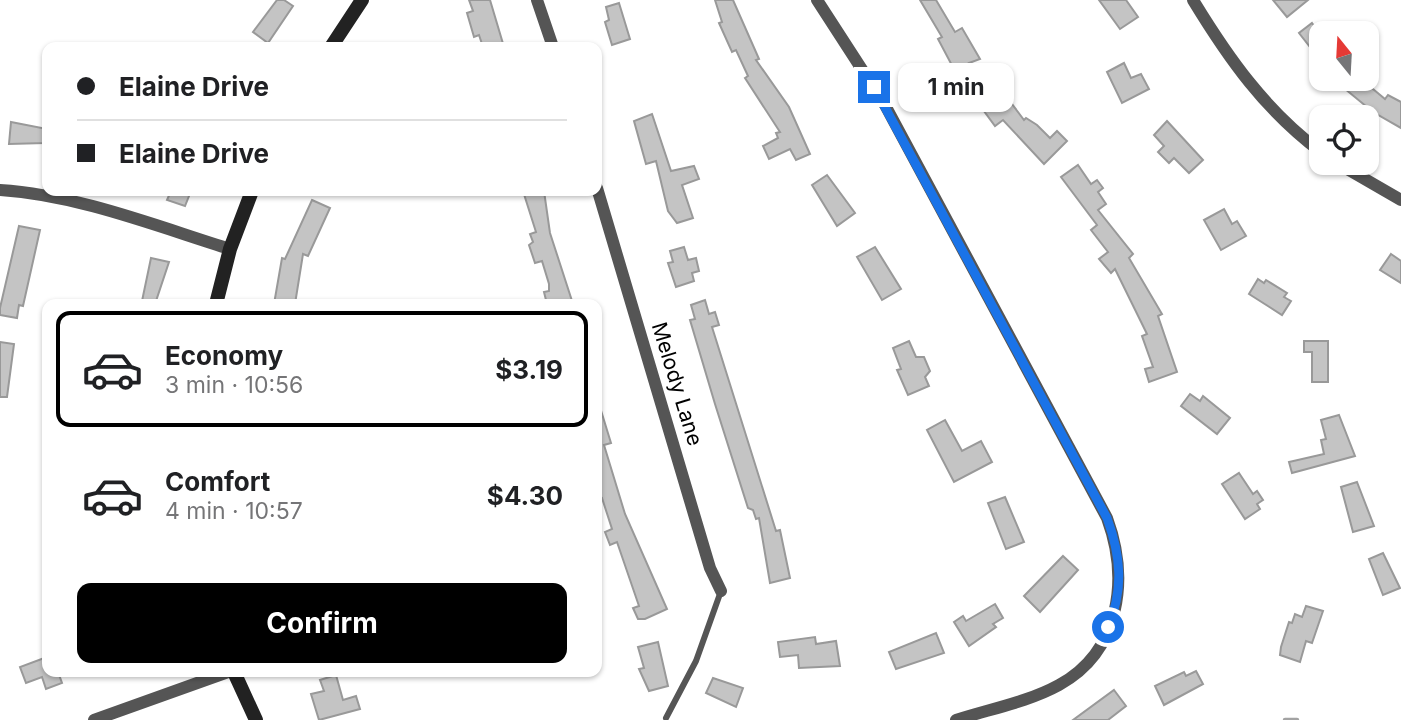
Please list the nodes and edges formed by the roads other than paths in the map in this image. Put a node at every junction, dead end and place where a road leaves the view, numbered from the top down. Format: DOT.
graph roads {
  1 [pos="362,0"];
  2 [pos="537,0"];
  3 [pos="817,0"];
  4 [pos="1193,0"];
  5 [pos="334,42"];
  6 [pos="550,42"];
  7 [pos="1309,142"];
  8 [pos="1358,175"];
  9 [pos="0,190"];
  10 [pos="42,194"];
  11 [pos="48,196"];
  12 [pos="250,196"];
  13 [pos="599,196"];
  14 [pos="1401,200"];
  15 [pos="230,249"];
  16 [pos="217,299"];
  17 [pos="721,591"];
  18 [pos="214,677"];
  19 [pos="236,677"];
  20 [pos="666,718"];
  21 [pos="94,720"];
  22 [pos="256,720"];
  23 [pos="956,720"];
  1 -- 5 [label="street"];
  2 -- 6 [label="street"];
  3 -- 23 [label="street"];
  4 -- 7 [label="street"];
  8 -- 14 [label="street"];
  9 -- 10 [label="street"];
  11 -- 15 [label="street"];
  12 -- 15 [label="street"];
  13 -- 17 [label="street, Melody Lane"];
  15 -- 16 [label="street"];
  17 -- 20 [label="lane"];
  18 -- 21 [label="street"];
  19 -- 22 [label="street"];
}
